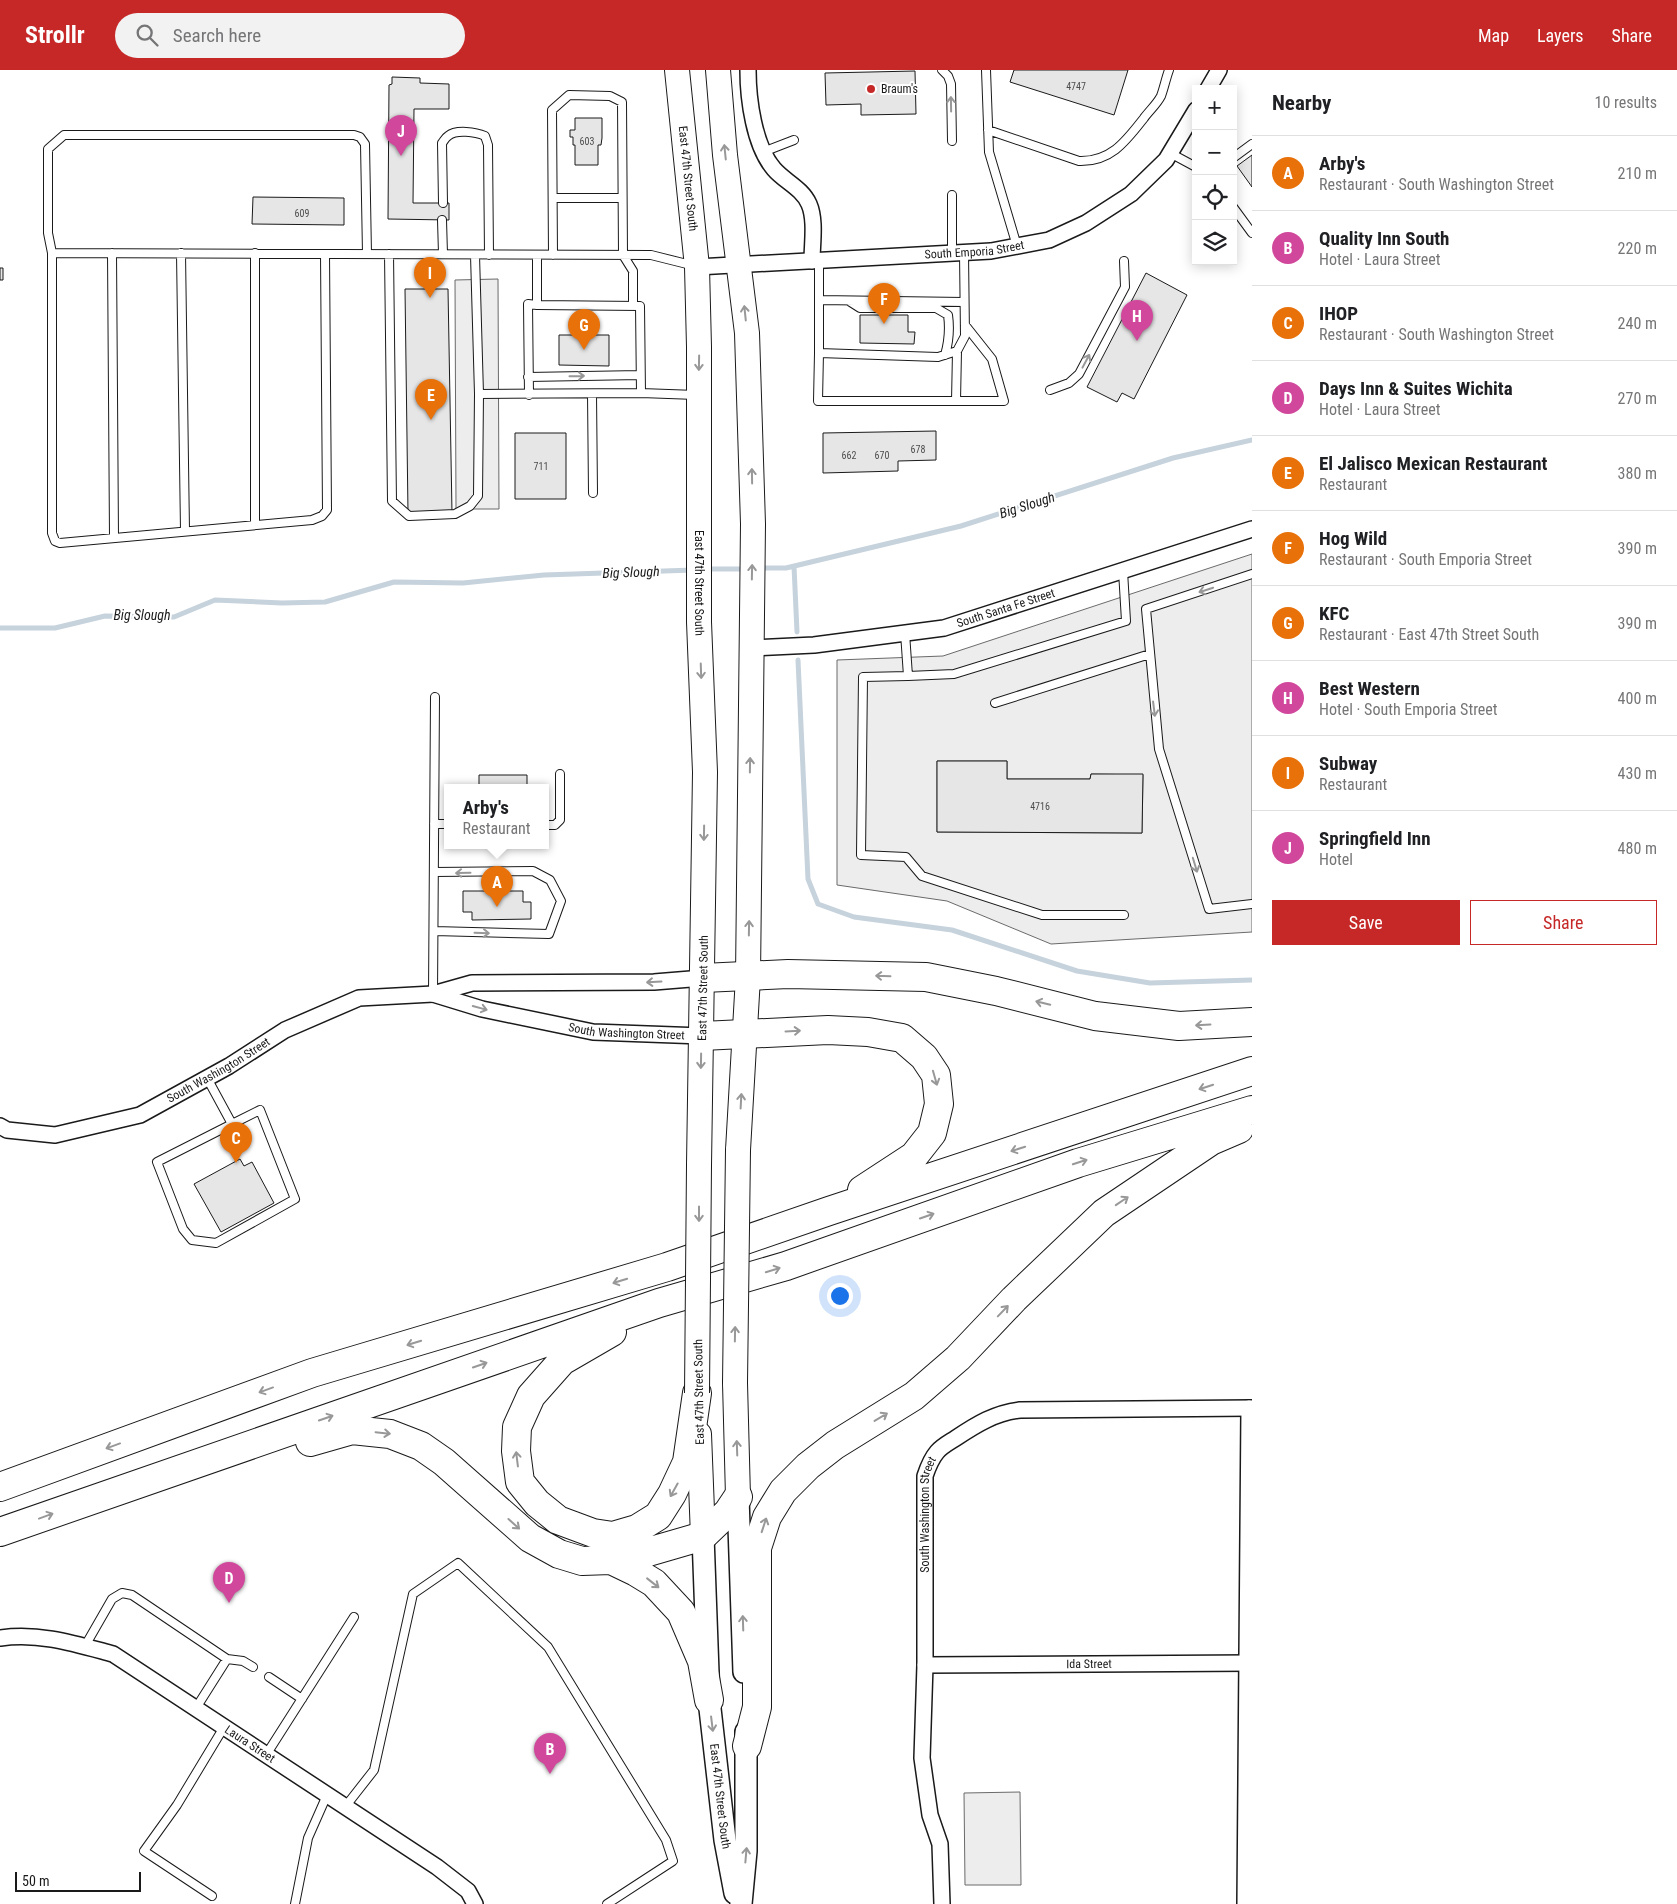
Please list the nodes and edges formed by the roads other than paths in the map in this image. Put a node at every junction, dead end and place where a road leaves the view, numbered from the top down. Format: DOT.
graph roads {
  1 [pos="677,70"];
  2 [pos="718,70"];
  3 [pos="748,70"];
  4 [pos="942,70"];
  5 [pos="986,70"];
  6 [pos="1169,70"];
  7 [pos="1219,70"];
  8 [pos="1210,85"];
  9 [pos="1192,117"];
  10 [pos="988,130"];
  11 [pos="794,140"];
  12 [pos="952,140"];
  13 [pos="1252,144"];
  14 [pos="763,152"];
  15 [pos="1170,153"];
  16 [pos="1237,155"];
  17 [pos="1192,165"];
  18 [pos="952,195"];
  19 [pos="553,198"];
  20 [pos="622,198"];
  21 [pos="443,203"];
  22 [pos="1237,212"];
  23 [pos="442,220"];
  24 [pos="1252,233"];
  25 [pos="1016,246"];
  26 [pos="112,252"];
  27 [pos="52,253"];
  28 [pos="181,253"];
  29 [pos="255,253"];
  30 [pos="958,253"];
  31 [pos="325,254"];
  32 [pos="368,254"];
  33 [pos="389,254"];
  34 [pos="443,254"];
  35 [pos="475,254"];
  36 [pos="489,254"];
  37 [pos="536,255"];
  38 [pos="553,255"];
  39 [pos="623,255"];
  40 [pos="816,261"];
  41 [pos="1124,261"];
  42 [pos="740,264"];
  43 [pos="697,267"];
  44 [pos="819,300"];
  45 [pos="848,300"];
  46 [pos="964,302"];
  47 [pos="537,305"];
  48 [pos="632,305"];
  49 [pos="965,325"];
  50 [pos="957,351"];
  51 [pos="819,353"];
  52 [pos="945,355"];
  53 [pos="640,375"];
  54 [pos="528,377"];
  55 [pos="1050,390"];
  56 [pos="641,393"];
  57 [pos="479,394"];
  58 [pos="592,394"];
  59 [pos="529,395"];
  60 [pos="698,395"];
  61 [pos="956,402"];
  62 [pos="593,493"];
  63 [pos="255,525"];
  64 [pos="1252,529"];
  65 [pos="185,531"];
  66 [pos="114,538"];
  67 [pos="1123,570"];
  68 [pos="1252,574"];
  69 [pos="905,633"];
  70 [pos="752,648"];
  71 [pos="1150,654"];
  72 [pos="908,676"];
  73 [pos="435,697"];
  74 [pos="995,703"];
  75 [pos="560,774"];
  76 [pos="434,824"];
  77 [pos="444,824"];
  78 [pos="549,825"];
  79 [pos="434,872"];
  80 [pos="1252,904"];
  81 [pos="1124,915"];
  82 [pos="434,932"];
  83 [pos="748,977"];
  84 [pos="703,978"];
  85 [pos="433,994"];
  86 [pos="1252,1022"];
  87 [pos="745,1034"];
  88 [pos="702,1036"];
  89 [pos="1252,1072"];
  90 [pos="207,1078"];
  91 [pos="1252,1110"];
  92 [pos="1252,1123"];
  93 [pos="232,1124"];
  94 [pos="0,1126"];
  95 [pos="829,1211"];
  96 [pos="659,1303"];
  97 [pos="698,1393"];
  98 [pos="1250,1408"];
  99 [pos="0,1487"];
  100 [pos="114,1492"];
  101 [pos="738,1497"];
  102 [pos="0,1532"];
  103 [pos="703,1536"];
  104 [pos="611,1560"];
  105 [pos="354,1617"];
  106 [pos="0,1638"];
  107 [pos="85,1646"];
  108 [pos="227,1659"];
  109 [pos="1249,1663"];
  110 [pos="925,1665"];
  111 [pos="253,1667"];
  112 [pos="269,1677"];
  113 [pos="302,1699"];
  114 [pos="709,1700"];
  115 [pos="196,1708"];
  116 [pos="224,1727"];
  117 [pos="747,1746"];
  118 [pos="266,1755"];
  119 [pos="327,1795"];
  120 [pos="345,1807"];
  121 [pos="212,1896"];
  122 [pos="295,1904"];
  123 [pos="474,1904"];
  124 [pos="608,1904"];
  125 [pos="739,1904"];
  126 [pos="942,1904"];
  127 [pos="1245,1904"];
  1 -- 43 [label="main road, East 47th Street South"];
  42 -- 2 [label="main road, East 47th Street South, one-way"];
  3 -- 14 [label="street"];
  12 -- 4 [label="lane, one-way"];
  5 -- 10 [label="lane"];
  6 -- 10 [label="lane"];
  7 -- 8 [label="street"];
  9 -- 15 [label="street, South Emporia Street"];
  10 -- 25 [label="lane"];
  11 -- 14 [label="lane"];
  13 -- 16 [label="lane"];
  14 -- 40 [label="street"];
  15 -- 17 [label="lane"];
  15 -- 25 [label="street, South Emporia Street"];
  18 -- 30 [label="lane"];
  19 -- 20 [label="lane"];
  19 -- 20 [label="lane"];
  19 -- 38 [label="lane"];
  20 -- 39 [label="lane"];
  21 -- 36 [label="lane"];
  22 -- 24 [label="lane"];
  23 -- 34 [label="lane"];
  25 -- 30 [label="street, South Emporia Street"];
  26 -- 27 [label="lane"];
  26 -- 28 [label="lane"];
  26 -- 66 [label="lane"];
  27 -- 32 [label="lane"];
  27 -- 66 [label="lane"];
  28 -- 29 [label="lane"];
  28 -- 65 [label="lane"];
  29 -- 31 [label="lane"];
  29 -- 63 [label="lane"];
  30 -- 40 [label="street, South Emporia Street"];
  30 -- 46 [label="lane"];
  31 -- 32 [label="lane"];
  31 -- 63 [label="lane"];
  32 -- 33 [label="lane"];
  33 -- 34 [label="lane"];
  33 -- 57 [label="lane"];
  34 -- 35 [label="lane"];
  35 -- 36 [label="lane"];
  35 -- 57 [label="lane"];
  36 -- 37 [label="lane"];
  37 -- 38 [label="lane"];
  37 -- 47 [label="lane"];
  38 -- 39 [label="lane"];
  39 -- 43 [label="lane"];
  39 -- 48 [label="lane"];
  40 -- 42 [label="street, South Emporia Street"];
  40 -- 44 [label="lane"];
  55 -- 41 [label="lane, one-way"];
  42 -- 43 [label="street, South Emporia Street"];
  70 -- 42 [label="main road, East 47th Street South, one-way"];
  43 -- 60 [label="main road, East 47th Street South, one-way"];
  44 -- 45 [label="lane"];
  44 -- 51 [label="lane"];
  45 -- 46 [label="lane"];
  45 -- 52 [label="lane"];
  46 -- 49 [label="lane"];
  47 -- 48 [label="lane"];
  47 -- 54 [label="lane"];
  48 -- 53 [label="lane"];
  49 -- 50 [label="lane"];
  49 -- 61 [label="lane"];
  50 -- 52 [label="lane"];
  50 -- 61 [label="lane"];
  51 -- 52 [label="lane"];
  51 -- 61 [label="lane"];
  54 -- 53 [label="lane, one-way"];
  53 -- 56 [label="lane"];
  54 -- 59 [label="lane"];
  56 -- 58 [label="lane"];
  56 -- 60 [label="lane"];
  57 -- 59 [label="lane"];
  58 -- 59 [label="lane"];
  58 -- 62 [label="lane"];
  60 -- 84 [label="main road, East 47th Street South, one-way"];
  63 -- 65 [label="lane"];
  64 -- 67 [label="street, South Santa Fe Street"];
  65 -- 66 [label="lane"];
  67 -- 69 [label="street, South Santa Fe Street"];
  67 -- 72 [label="lane"];
  68 -- 71 [label="lane, one-way"];
  69 -- 70 [label="street, South Santa Fe Street"];
  69 -- 72 [label="lane"];
  83 -- 70 [label="main road, East 47th Street South, one-way"];
  71 -- 74 [label="lane"];
  71 -- 80 [label="lane, one-way"];
  72 -- 81 [label="lane"];
  73 -- 76 [label="lane"];
  75 -- 78 [label="lane"];
  76 -- 77 [label="lane"];
  76 -- 79 [label="lane"];
  79 -- 82 [label="lane"];
  82 -- 79 [label="lane, one-way"];
  82 -- 85 [label="lane"];
  83 -- 84 [label="highway"];
  86 -- 83 [label="highway, one-way"];
  83 -- 87 [label="main road, East 47th Street South"];
  84 -- 85 [label="street, South Washington Street, one-way"];
  84 -- 88 [label="main road, East 47th Street South"];
  85 -- 88 [label="street, South Washington Street, one-way"];
  85 -- 90 [label="street, South Washington Street"];
  87 -- 88 [label="highway"];
  87 -- 95 [label="highway, one-way"];
  101 -- 87 [label="main road, East 47th Street South, one-way, bridge"];
  88 -- 97 [label="main road, East 47th Street South, one-way, bridge"];
  89 -- 95 [label="highway, one-way"];
  90 -- 93 [label="lane"];
  90 -- 94 [label="street, South Washington Street"];
  96 -- 91 [label="highway, one-way"];
  117 -- 92 [label="highway, one-way"];
  93 -- 93 [label="lane"];
  95 -- 99 [label="highway, one-way"];
  97 -- 96 [label="highway, one-way"];
  100 -- 96 [label="highway, one-way"];
  97 -- 103 [label="main road, East 47th Street South"];
  98 -- 109 [label="street"];
  98 -- 110 [label="street, South Washington Street"];
  102 -- 100 [label="highway, one-way"];
  100 -- 104 [label="highway, one-way"];
  101 -- 103 [label="highway"];
  117 -- 101 [label="main road, East 47th Street South, one-way"];
  103 -- 104 [label="highway"];
  103 -- 114 [label="main road, East 47th Street South"];
  104 -- 114 [label="highway, one-way"];
  105 -- 113 [label="lane"];
  106 -- 107 [label="street, Laura Street"];
  107 -- 108 [label="lane"];
  107 -- 115 [label="street, Laura Street"];
  108 -- 111 [label="lane"];
  108 -- 115 [label="lane"];
  109 -- 110 [label="street, Ida Street"];
  109 -- 127 [label="street"];
  110 -- 126 [label="street, South Washington Street"];
  112 -- 113 [label="lane"];
  113 -- 118 [label="lane"];
  114 -- 125 [label="main road, East 47th Street South, one-way"];
  115 -- 116 [label="street, Laura Street"];
  116 -- 118 [label="street, Laura Street"];
  116 -- 121 [label="lane"];
  125 -- 117 [label="main road, East 47th Street South, one-way"];
  118 -- 119 [label="street, Laura Street"];
  119 -- 120 [label="street, Laura Street"];
  119 -- 122 [label="lane"];
  120 -- 123 [label="street, Laura Street"];
  120 -- 124 [label="lane"];
}
